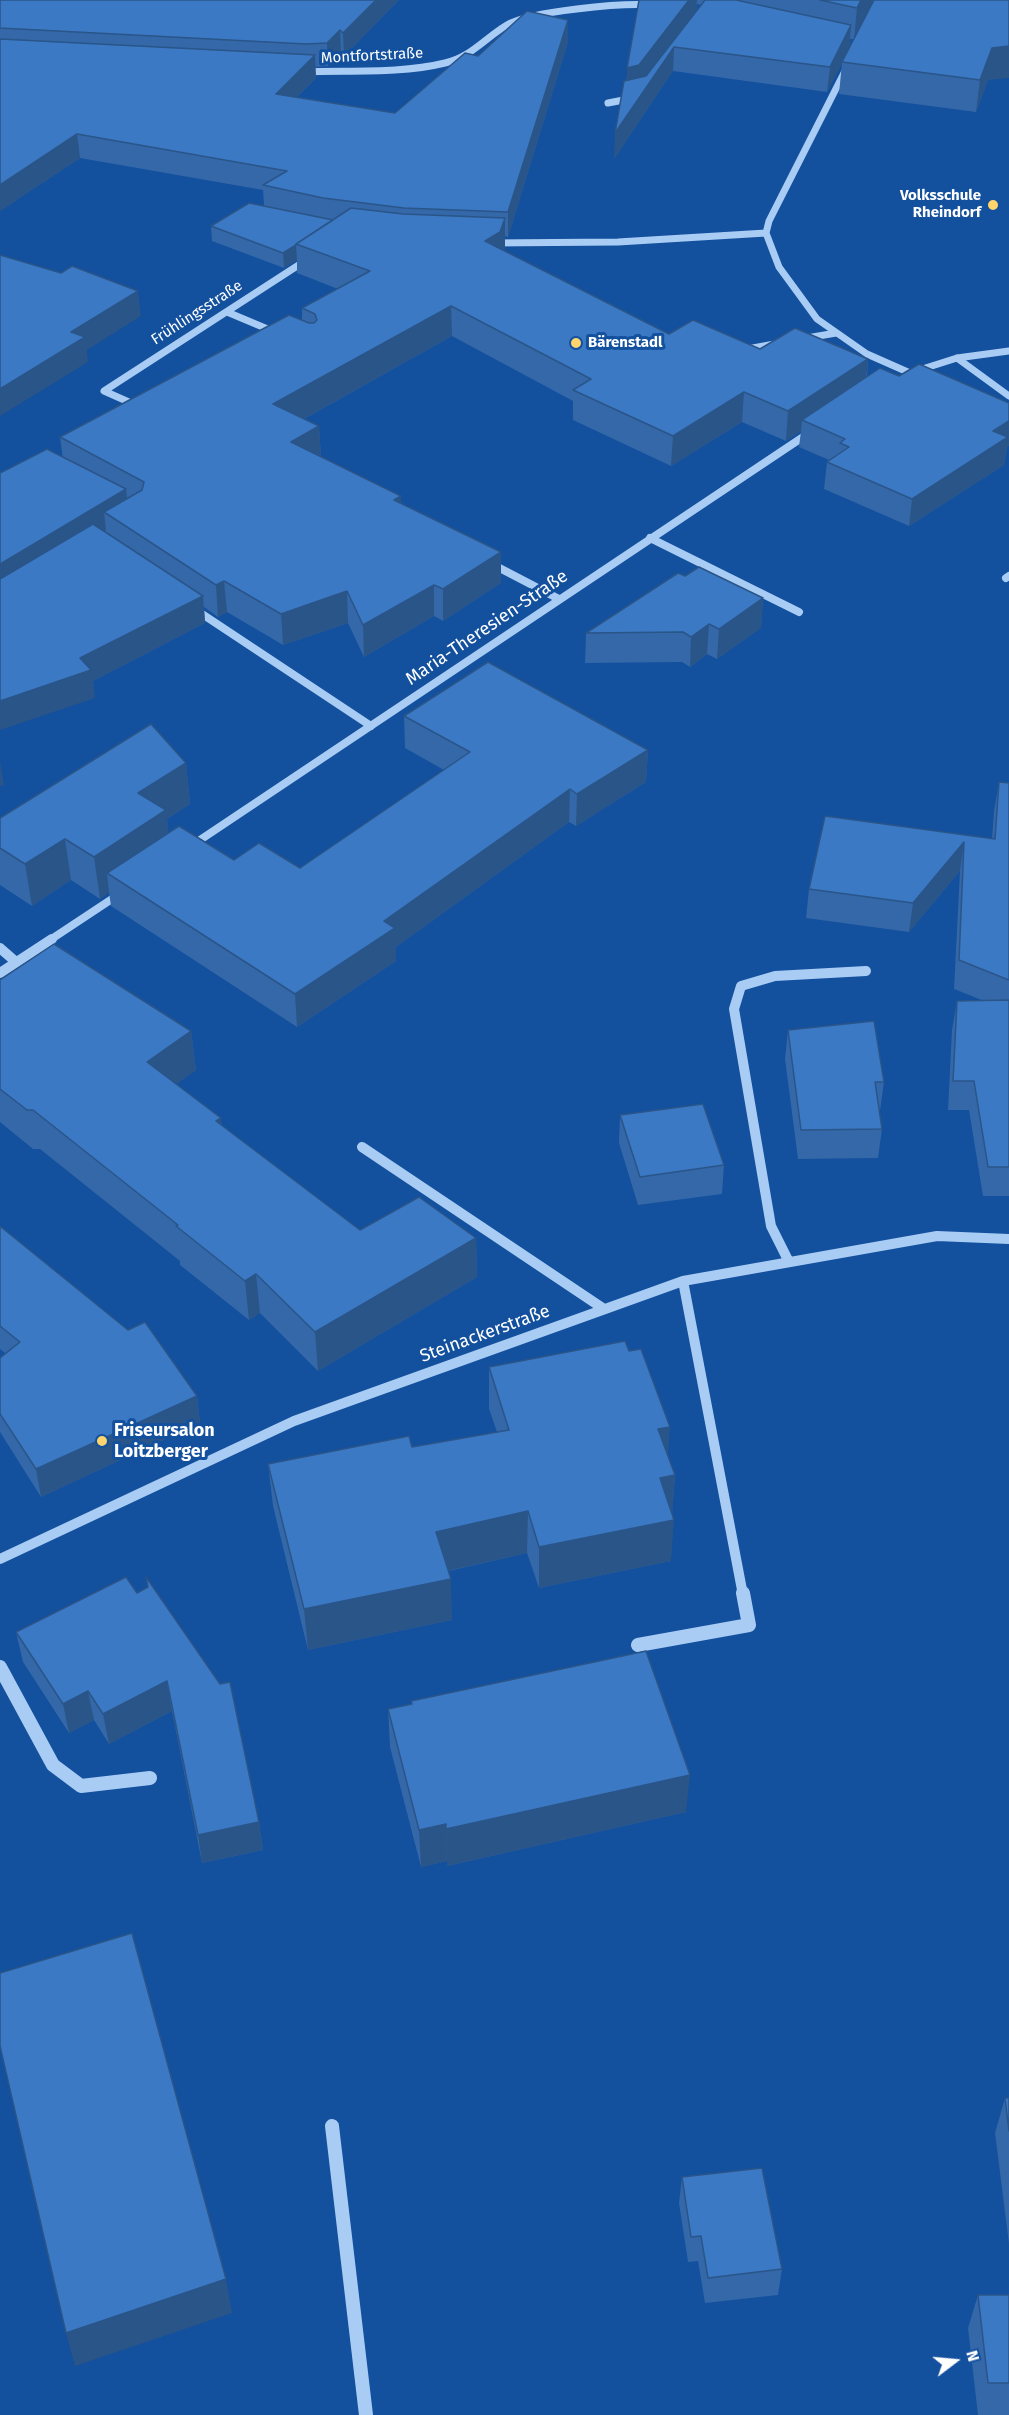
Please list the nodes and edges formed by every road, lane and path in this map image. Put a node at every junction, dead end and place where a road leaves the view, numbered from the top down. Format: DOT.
graph roads {
  1 [pos="656,5"];
  2 [pos="852,57"];
  3 [pos="296,72"];
  4 [pos="641,97"];
  5 [pos="608,103"];
  6 [pos="766,233"];
  7 [pos="477,242"];
  8 [pos="313,256"];
  9 [pos="227,312"];
  10 [pos="836,333"];
  11 [pos="281,334"];
  12 [pos="734,349"];
  13 [pos="1009,351"];
  14 [pos="957,358"];
  15 [pos="910,373"];
  16 [pos="893,380"];
  17 [pos="1009,396"];
  18 [pos="144,408"];
  19 [pos="816,428"];
  20 [pos="650,538"];
  21 [pos="477,556"];
  22 [pos="559,599"];
  23 [pos="184,602"];
  24 [pos="799,612"];
  25 [pos="370,726"];
  26 [pos="184,851"];
  27 [pos="125,891"];
  28 [pos="0,948"];
  29 [pos="16,962"];
  30 [pos="866,971"];
  31 [pos="0,973"];
  32 [pos="362,1146"];
  33 [pos="1009,1239"];
  34 [pos="789,1262"];
  35 [pos="683,1281"];
  36 [pos="604,1309"];
  37 [pos="0,1558"];
  38 [pos="638,1644"];
  39 [pos="0,1667"];
  40 [pos="150,1778"];
  41 [pos="332,2126"];
  42 [pos="366,2415"];
  1 -- 3 [label="street, Montfortstraße"];
  2 -- 6 [label="street"];
  4 -- 5 [label="street"];
  6 -- 7 [label="street"];
  6 -- 10 [label="street"];
  8 -- 9 [label="street, Frühlingsstraße"];
  9 -- 11 [label="street"];
  9 -- 18 [label="street, Frühlingsstraße"];
  10 -- 12 [label="street"];
  10 -- 15 [label="street"];
  13 -- 14 [label="street"];
  14 -- 15 [label="street"];
  14 -- 17 [label="street"];
  15 -- 16 [label="street"];
  19 -- 20 [label="street, Maria-Theresien-Straße"];
  20 -- 22 [label="street, Maria-Theresien-Straße"];
  20 -- 24 [label="street"];
  21 -- 22 [label="street"];
  22 -- 25 [label="street, Maria-Theresien-Straße"];
  23 -- 25 [label="street"];
  25 -- 26 [label="street, Maria-Theresien-Straße"];
  27 -- 29 [label="street"];
  28 -- 29 [label="street"];
  29 -- 31 [label="street"];
  30 -- 34 [label="street"];
  32 -- 36 [label="street"];
  33 -- 34 [label="street, Steinackerstraße"];
  34 -- 35 [label="street, Steinackerstraße"];
  35 -- 36 [label="street, Steinackerstraße"];
  35 -- 38 [label="street"];
  36 -- 37 [label="street, Steinackerstraße"];
  39 -- 40 [label="street"];
  41 -- 42 [label="street"];
}
